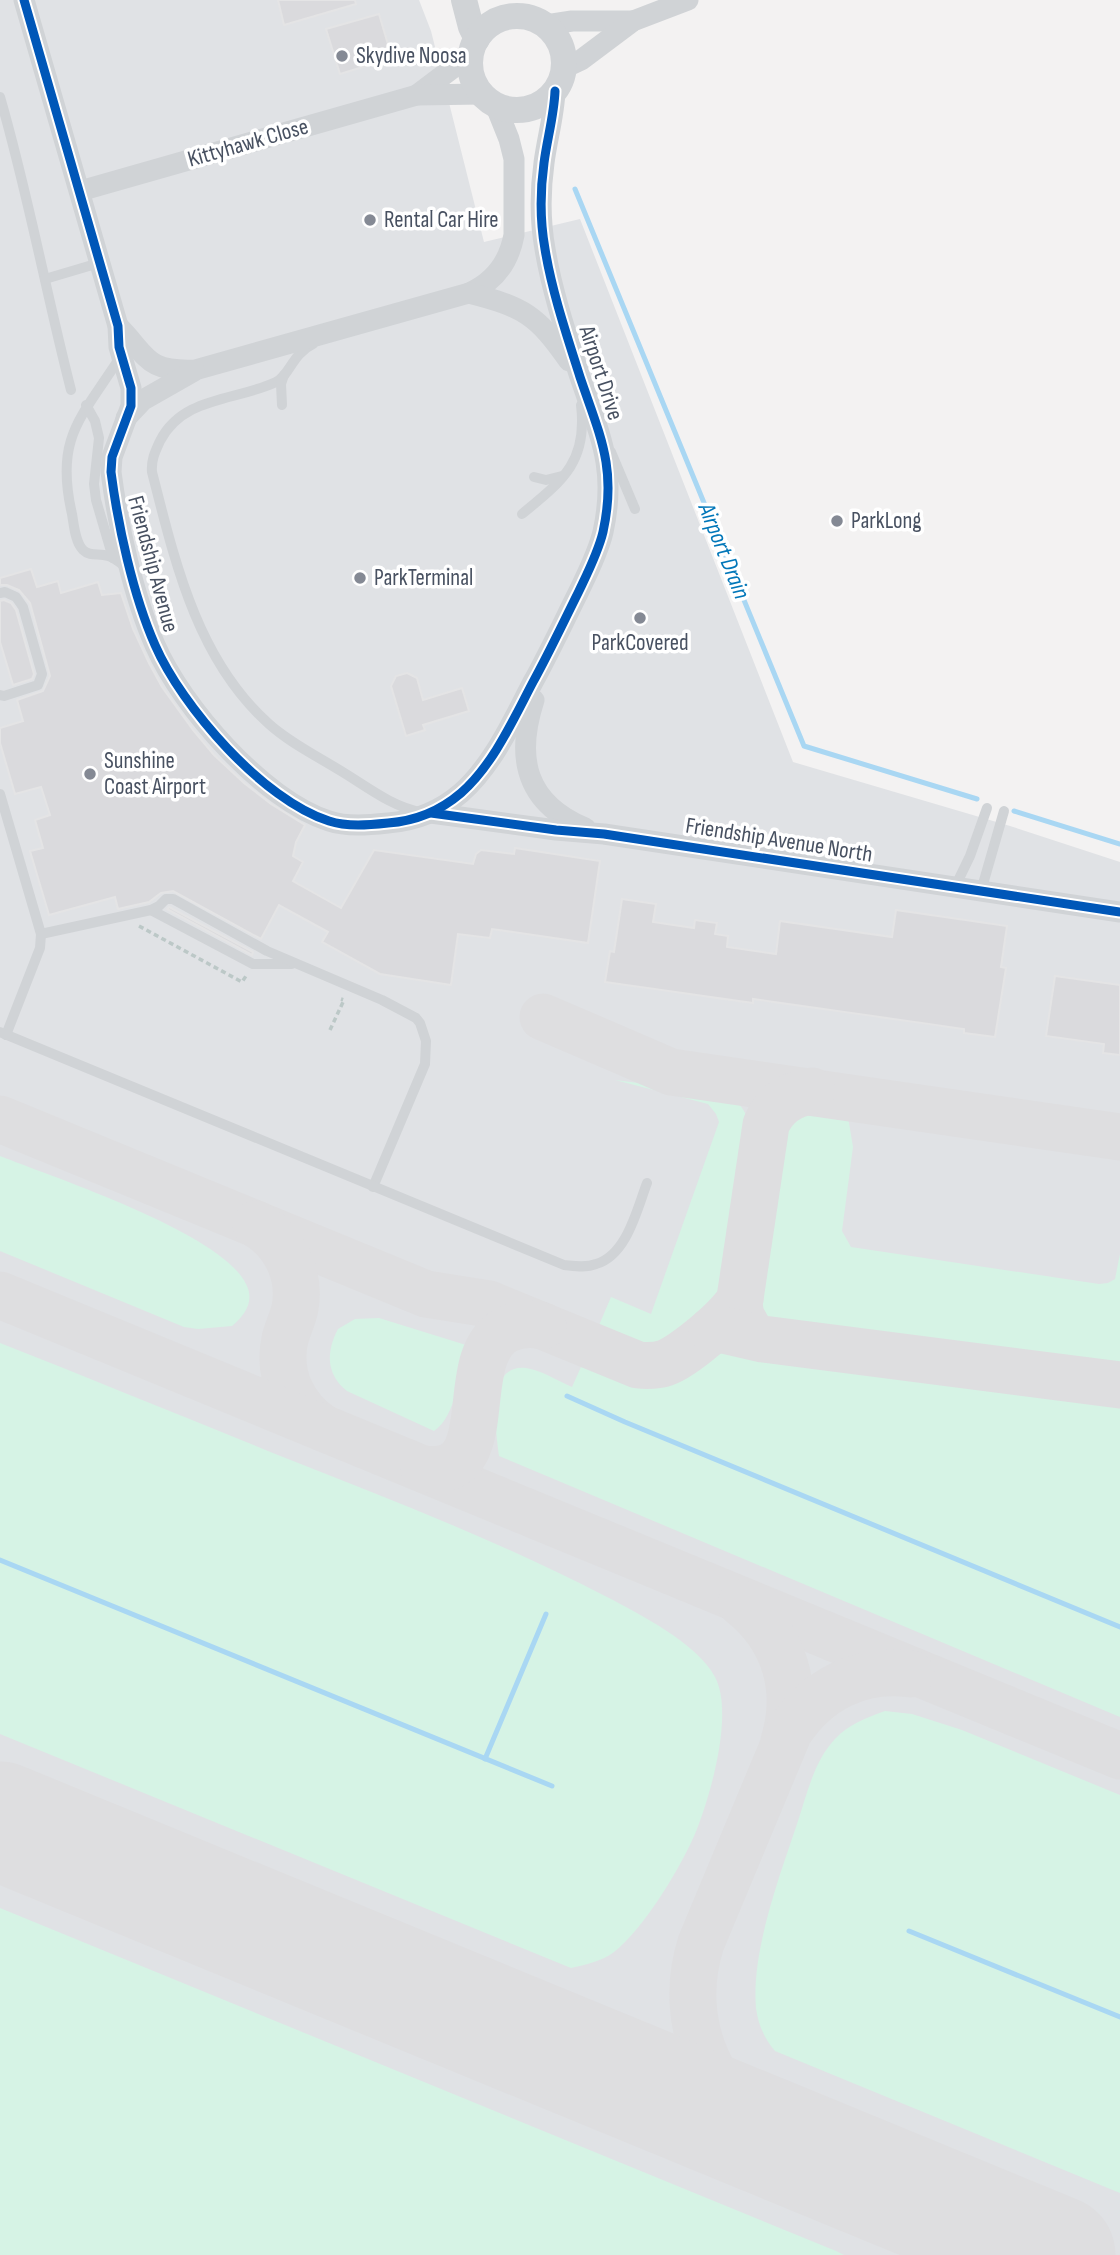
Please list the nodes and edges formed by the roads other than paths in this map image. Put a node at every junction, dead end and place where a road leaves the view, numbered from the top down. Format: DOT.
graph roads {
  1 [pos="24,0"];
  2 [pos="464,0"];
  3 [pos="688,0"];
  4 [pos="523,14"];
  5 [pos="633,21"];
  6 [pos="474,47"];
  7 [pos="559,79"];
  8 [pos="416,95"];
  9 [pos="0,97"];
  10 [pos="489,99"];
  11 [pos="80,191"];
  12 [pos="99,263"];
  13 [pos="45,279"];
  14 [pos="469,293"];
  15 [pos="387,317"];
  16 [pos="119,337"];
  17 [pos="195,370"];
  18 [pos="284,375"];
  19 [pos="581,378"];
  20 [pos="71,390"];
  21 [pos="86,405"];
  22 [pos="282,405"];
  23 [pos="595,417"];
  24 [pos="125,420"];
  25 [pos="568,472"];
  26 [pos="534,477"];
  27 [pos="635,509"];
  28 [pos="522,514"];
  29 [pos="113,558"];
  30 [pos="131,571"];
  31 [pos="0,593"];
  32 [pos="547,656"];
  33 [pos="0,695"];
  34 [pos="0,794"];
  35 [pos="987,808"];
  36 [pos="1004,811"];
  37 [pos="431,813"];
  38 [pos="604,834"];
  39 [pos="955,887"];
  40 [pos="981,891"];
  41 [pos="151,910"];
  42 [pos="1120,912"];
  43 [pos="41,934"];
  44 [pos="297,964"];
  45 [pos="3,1034"];
  46 [pos="647,1182"];
  47 [pos="373,1187"];
  1 -- 11 [label="street, Friendship Avenue"];
  2 -- 6 [label="street"];
  3 -- 5 [label="street"];
  4 -- 5 [label="street"];
  4 -- 6 [label="street"];
  4 -- 7 [label="street"];
  5 -- 7 [label="street"];
  6 -- 8 [label="street, Kittyhawk Close"];
  6 -- 10 [label="street"];
  7 -- 10 [label="street"];
  7 -- 19 [label="street, Airport Drive"];
  8 -- 10 [label="street, Kittyhawk Close"];
  8 -- 11 [label="street, Kittyhawk Close"];
  9 -- 13 [label="lane"];
  10 -- 14 [label="street"];
  11 -- 12 [label="street, Friendship Avenue"];
  12 -- 13 [label="lane"];
  12 -- 16 [label="street, Friendship Avenue"];
  13 -- 20 [label="lane"];
  14 -- 15 [label="street, Friendship Avenue"];
  14 -- 19 [label="street"];
  15 -- 17 [label="street, Friendship Avenue"];
  15 -- 18 [label="lane"];
  16 -- 17 [label="street, Friendship Avenue"];
  16 -- 21 [label="lane"];
  16 -- 24 [label="street, Friendship Avenue"];
  17 -- 24 [label="street, Friendship Avenue"];
  18 -- 22 [label="lane"];
  18 -- 37 [label="lane"];
  19 -- 23 [label="street, Airport Drive"];
  19 -- 25 [label="lane"];
  21 -- 29 [label="lane"];
  21 -- 29 [label="lane"];
  23 -- 27 [label="lane"];
  23 -- 32 [label="street, Airport Drive"];
  24 -- 30 [label="street, Friendship Avenue"];
  25 -- 26 [label="lane"];
  25 -- 28 [label="lane"];
  29 -- 30 [label="lane"];
  30 -- 37 [label="street, Friendship Avenue"];
  31 -- 33 [label="lane"];
  32 -- 37 [label="street, Friendship Avenue"];
  32 -- 38 [label="street, Friendship Avenue North"];
  34 -- 43 [label="lane"];
  35 -- 39 [label="lane"];
  36 -- 40 [label="lane"];
  37 -- 38 [label="street, Friendship Avenue North"];
  38 -- 39 [label="street, Friendship Avenue North"];
  39 -- 40 [label="street, Friendship Avenue North"];
  40 -- 42 [label="street, Friendship Avenue North"];
  41 -- 43 [label="lane"];
  41 -- 44 [label="lane"];
  41 -- 44 [label="lane"];
  43 -- 45 [label="lane"];
  44 -- 47 [label="lane"];
  45 -- 47 [label="lane"];
  46 -- 47 [label="lane"];
}
